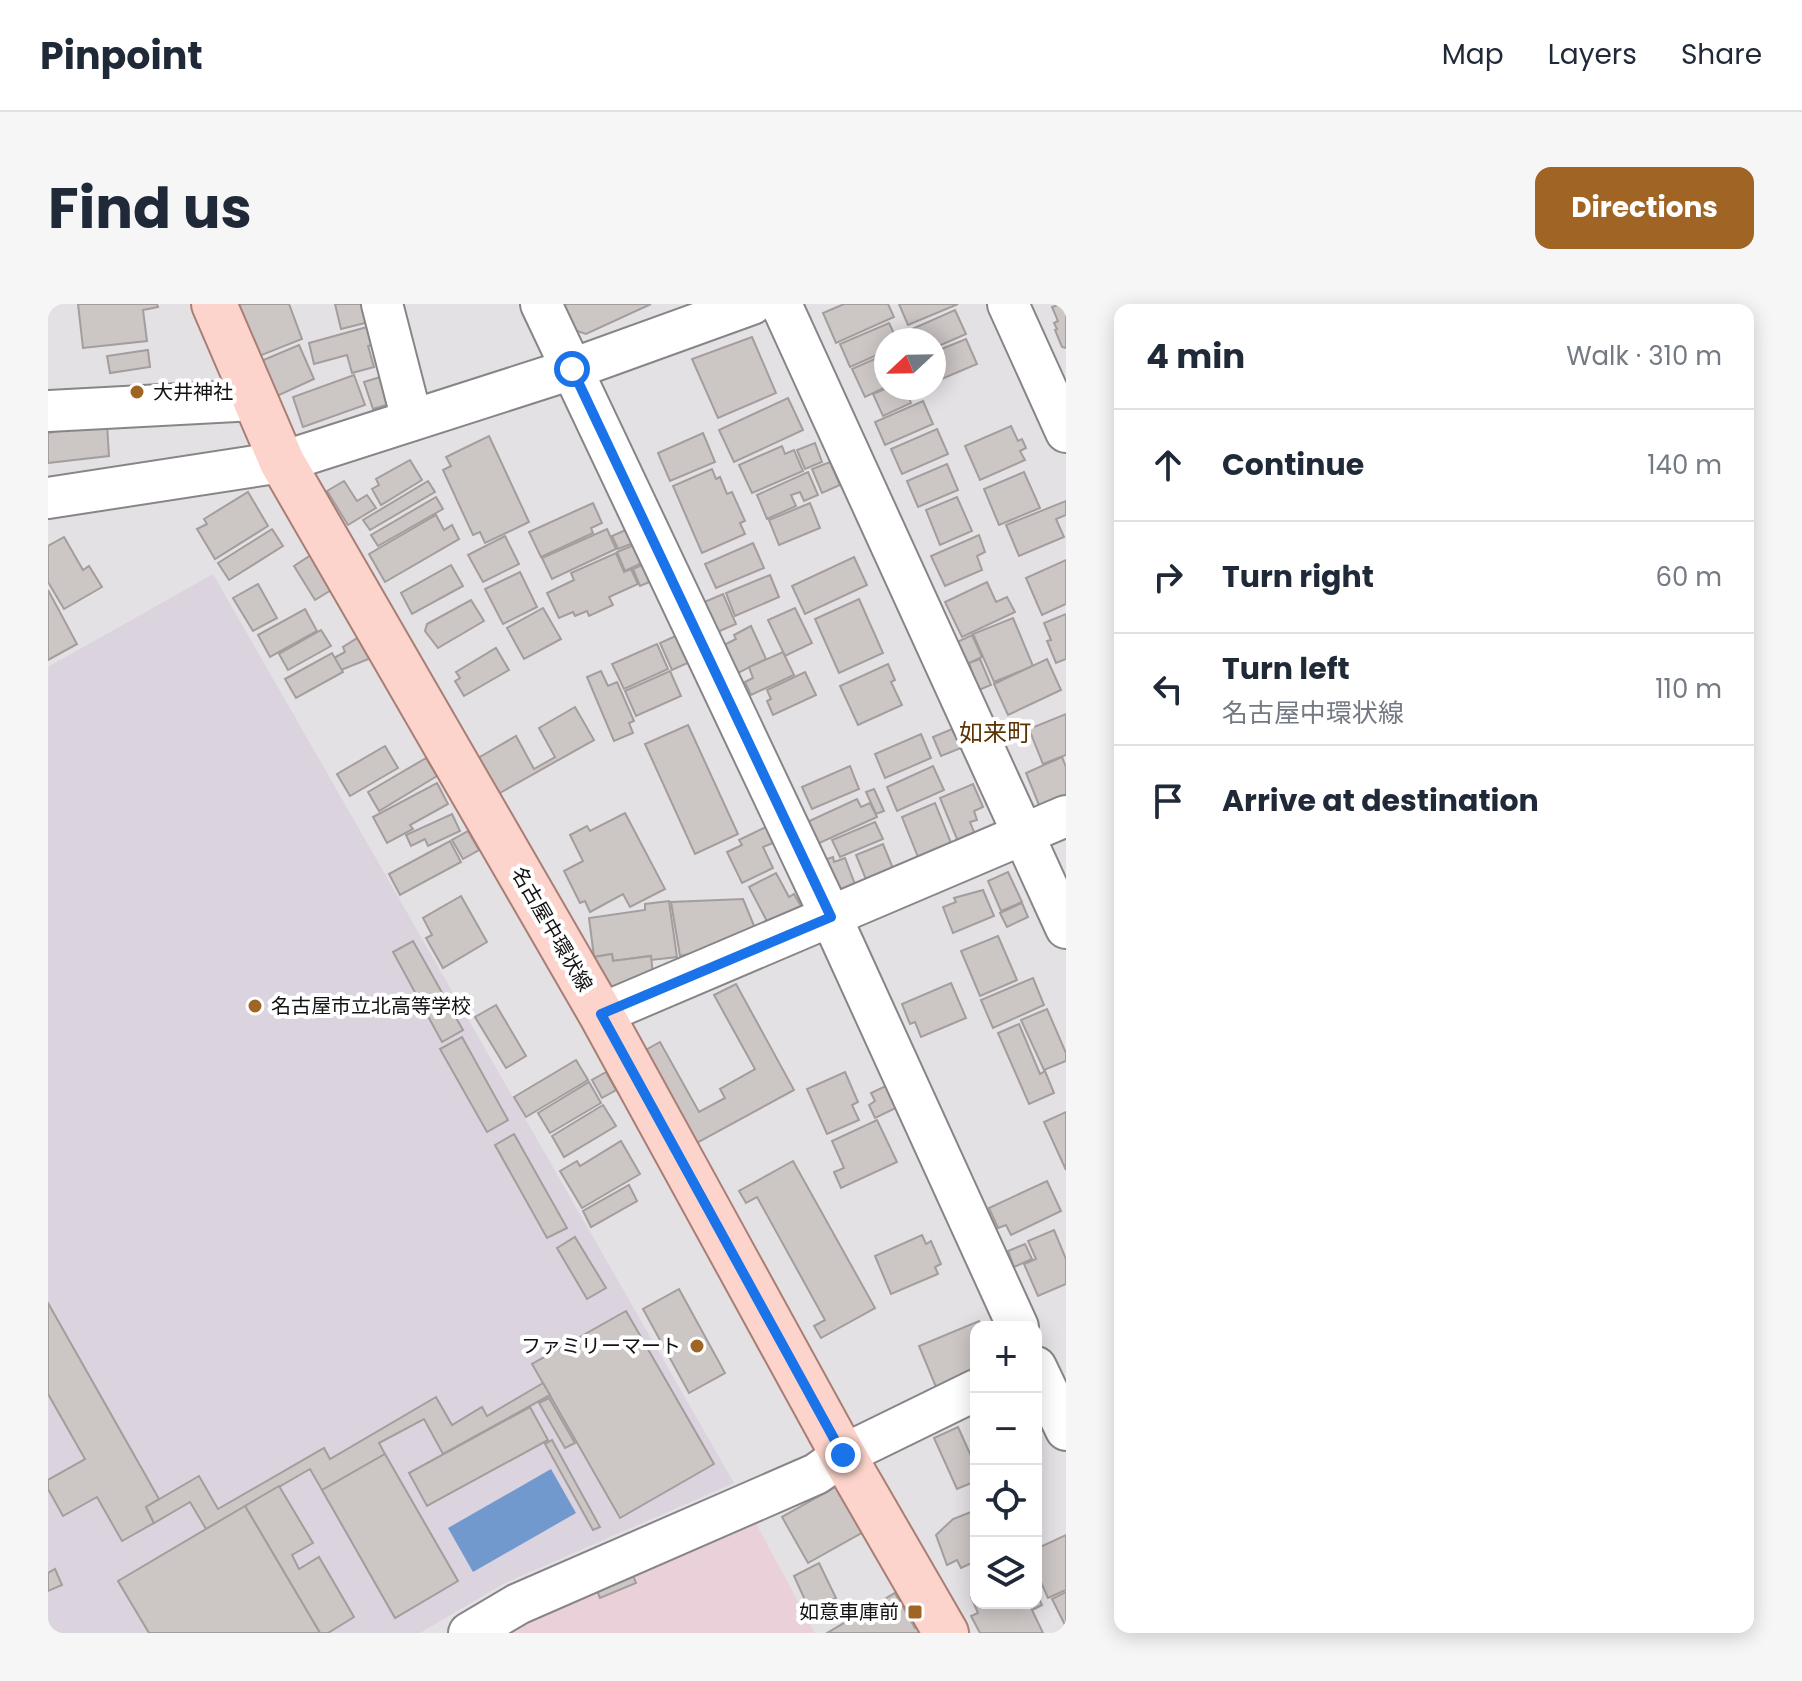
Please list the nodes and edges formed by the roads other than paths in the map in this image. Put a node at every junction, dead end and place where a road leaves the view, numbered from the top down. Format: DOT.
graph roads {
  1 [pos="214,304"];
  2 [pos="382,304"];
  3 [pos="541,304"];
  4 [pos="752,304"];
  5 [pos="781,304"];
  6 [pos="1008,304"];
  7 [pos="572,369"];
  8 [pos="256,400"];
  9 [pos="48,411"];
  10 [pos="412,420"];
  11 [pos="1066,432"];
  12 [pos="282,462"];
  13 [pos="48,498"];
  14 [pos="1066,816"];
  15 [pos="1024,834"];
  16 [pos="831,917"];
  17 [pos="1066,928"];
  18 [pos="601,1014"];
  19 [pos="1015,1321"];
  20 [pos="1066,1348"];
  21 [pos="1042,1361"];
  22 [pos="1042,1377"];
  23 [pos="970,1393"];
  24 [pos="1066,1430"];
  25 [pos="843,1455"];
  26 [pos="469,1633"];
  27 [pos="946,1633"];
  1 -- 8 [label="main road, 名古屋中環状線"];
  2 -- 10 [label="street"];
  3 -- 7 [label="street"];
  4 -- 7 [label="street"];
  5 -- 15 [label="street"];
  6 -- 11 [label="street"];
  7 -- 10 [label="street"];
  7 -- 16 [label="street"];
  8 -- 9 [label="street"];
  8 -- 12 [label="main road, 名古屋中環状線"];
  10 -- 12 [label="street"];
  12 -- 13 [label="street"];
  12 -- 18 [label="main road, 名古屋中環状線"];
  14 -- 15 [label="street"];
  15 -- 16 [label="street"];
  15 -- 17 [label="street"];
  16 -- 18 [label="street"];
  16 -- 19 [label="street"];
  18 -- 25 [label="main road, 名古屋中環状線"];
  20 -- 21 [label="street"];
  22 -- 24 [label="street"];
  23 -- 25 [label="street"];
  25 -- 26 [label="street"];
  25 -- 27 [label="main road, 名古屋中環状線"];
}
